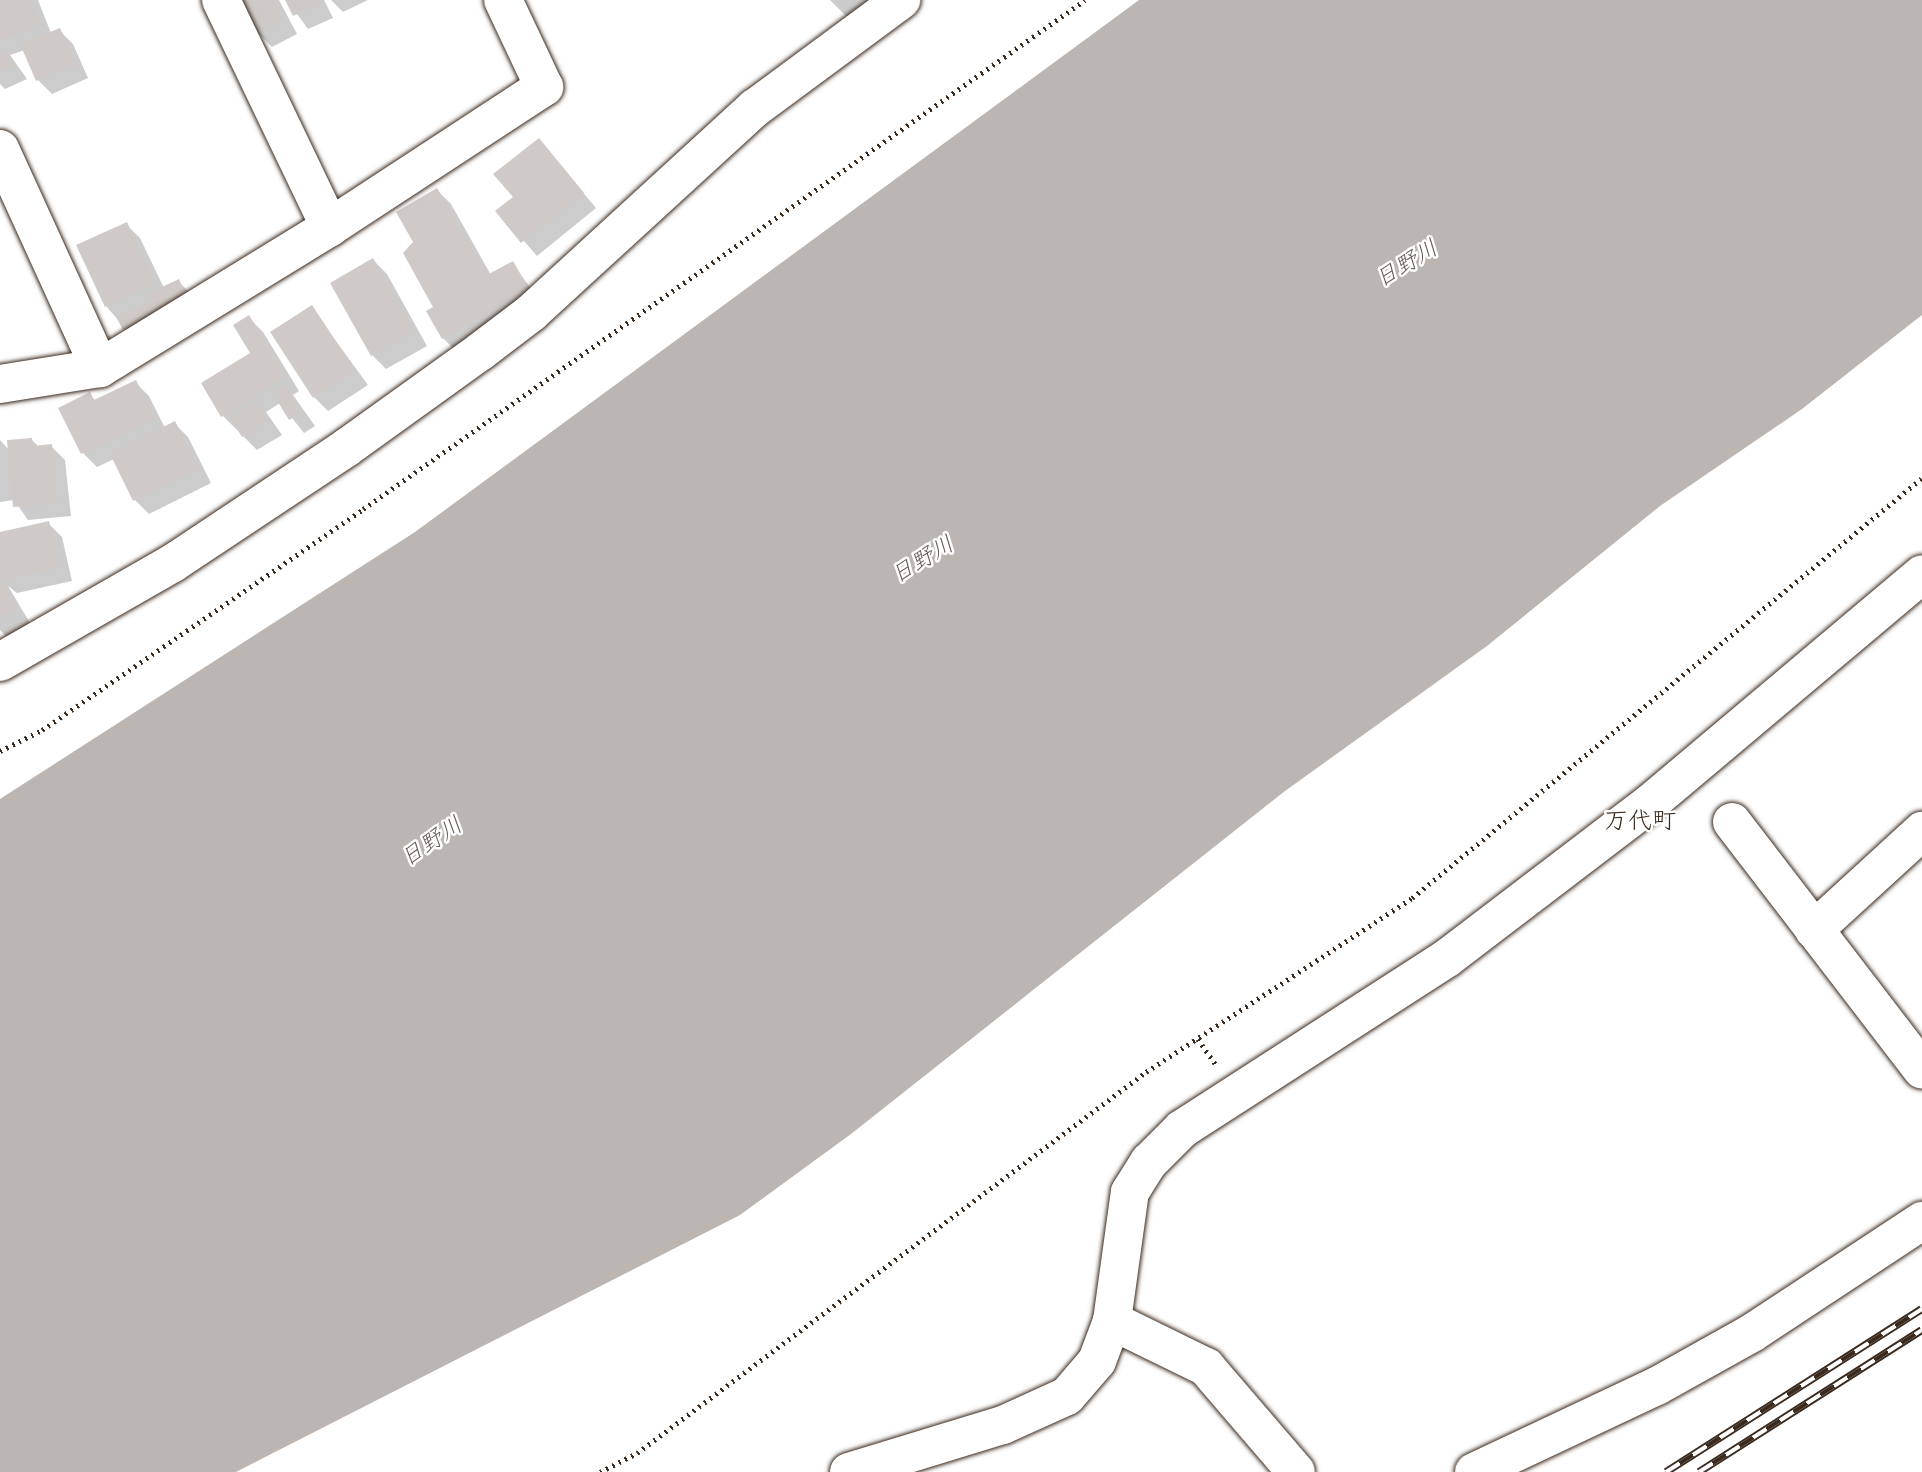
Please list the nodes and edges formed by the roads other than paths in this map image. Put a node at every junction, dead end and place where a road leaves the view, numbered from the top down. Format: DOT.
graph roads {
  1 [pos="221,0"];
  2 [pos="503,0"];
  3 [pos="901,0"];
  4 [pos="0,149"];
  5 [pos="330,227"];
  6 [pos="100,368"];
  7 [pos="0,384"];
  8 [pos="1922,574"];
  9 [pos="0,662"];
  10 [pos="1732,822"];
  11 [pos="1922,831"];
  12 [pos="1814,930"];
  13 [pos="1922,1070"];
  14 [pos="1922,1221"];
  15 [pos="1112,1321"];
  16 [pos="849,1472"];
  17 [pos="1296,1472"];
  18 [pos="1474,1472"];
  1 -- 5 [label="street"];
  2 -- 5 [label="street"];
  3 -- 9 [label="street"];
  4 -- 6 [label="street"];
  5 -- 6 [label="street"];
  6 -- 7 [label="street"];
  8 -- 15 [label="street"];
  10 -- 12 [label="street"];
  11 -- 12 [label="street"];
  12 -- 13 [label="street"];
  14 -- 18 [label="street"];
  15 -- 16 [label="street"];
  15 -- 17 [label="street"];
}
